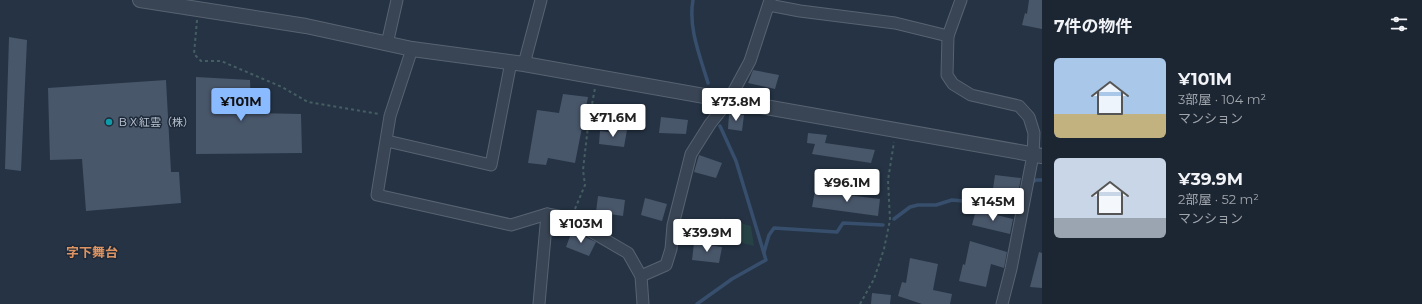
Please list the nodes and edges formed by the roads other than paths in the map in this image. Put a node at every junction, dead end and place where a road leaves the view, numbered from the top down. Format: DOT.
graph roads {
  1 [pos="140,0"];
  2 [pos="396,0"];
  3 [pos="541,0"];
  4 [pos="961,0"];
  5 [pos="770,3"];
  6 [pos="948,36"];
  7 [pos="387,44"];
  8 [pos="412,49"];
  9 [pos="518,63"];
  10 [pos="729,100"];
  11 [pos="387,141"];
  12 [pos="1037,155"];
  13 [pos="547,214"];
  14 [pos="641,276"];
  15 [pos="539,304"];
  16 [pos="643,304"];
  17 [pos="1002,304"];
  1 -- 7 [label="street"];
  2 -- 7 [label="street"];
  3 -- 9 [label="street"];
  4 -- 6 [label="street"];
  5 -- 6 [label="street"];
  5 -- 10 [label="street"];
  6 -- 12 [label="street"];
  7 -- 8 [label="street"];
  8 -- 9 [label="street"];
  8 -- 11 [label="street"];
  9 -- 10 [label="street"];
  9 -- 11 [label="street"];
  10 -- 12 [label="street"];
  10 -- 14 [label="street"];
  11 -- 13 [label="street"];
  12 -- 17 [label="street"];
  13 -- 14 [label="street"];
  13 -- 15 [label="street"];
  14 -- 16 [label="street"];
}
